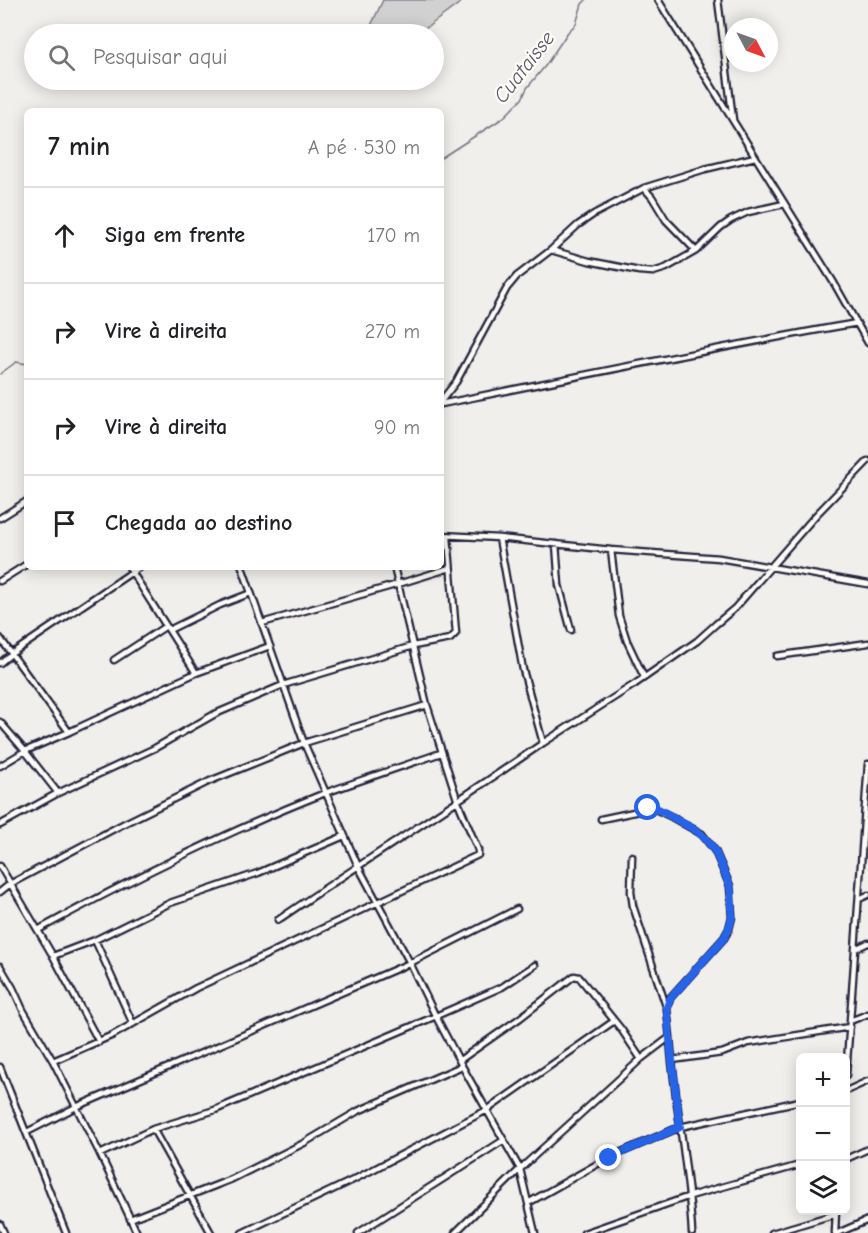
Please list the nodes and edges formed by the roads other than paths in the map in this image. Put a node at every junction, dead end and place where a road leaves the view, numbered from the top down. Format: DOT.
graph roads {
  1 [pos="658,0"];
  2 [pos="718,0"];
  3 [pos="734,122"];
  4 [pos="755,157"];
  5 [pos="644,188"];
  6 [pos="784,204"];
  7 [pos="551,250"];
  8 [pos="696,251"];
  9 [pos="857,323"];
  10 [pos="868,343"];
  11 [pos="444,398"];
  12 [pos="444,401"];
  13 [pos="868,461"];
  14 [pos="24,503"];
  15 [pos="0,518"];
  16 [pos="444,536"];
  17 [pos="448,537"];
  18 [pos="499,538"];
  19 [pos="556,544"];
  20 [pos="612,550"];
  21 [pos="24,566"];
  22 [pos="450,568"];
  23 [pos="770,568"];
  24 [pos="131,570"];
  25 [pos="243,570"];
  26 [pos="395,570"];
  27 [pos="444,570"];
  28 [pos="444,570"];
  29 [pos="0,581"];
  30 [pos="868,584"];
  31 [pos="398,585"];
  32 [pos="251,593"];
  33 [pos="262,623"];
  34 [pos="168,628"];
  35 [pos="571,630"];
  36 [pos="0,638"];
  37 [pos="868,643"];
  38 [pos="270,646"];
  39 [pos="413,646"];
  40 [pos="11,654"];
  41 [pos="777,656"];
  42 [pos="114,660"];
  43 [pos="0,663"];
  44 [pos="196,672"];
  45 [pos="644,677"];
  46 [pos="283,685"];
  47 [pos="427,705"];
  48 [pos="0,722"];
  49 [pos="69,732"];
  50 [pos="304,743"];
  51 [pos="543,743"];
  52 [pos="25,751"];
  53 [pos="441,753"];
  54 [pos="868,764"];
  55 [pos="0,766"];
  56 [pos="58,793"];
  57 [pos="326,793"];
  58 [pos="458,801"];
  59 [pos="601,819"];
  60 [pos="0,825"];
  61 [pos="344,836"];
  62 [pos="632,856"];
  63 [pos="0,866"];
  64 [pos="358,866"];
  65 [pos="10,884"];
  66 [pos="0,892"];
  67 [pos="868,895"];
  68 [pos="859,899"];
  69 [pos="377,904"];
  70 [pos="517,909"];
  71 [pos="278,920"];
  72 [pos="38,930"];
  73 [pos="95,940"];
  74 [pos="868,943"];
  75 [pos="855,949"];
  76 [pos="53,956"];
  77 [pos="410,963"];
  78 [pos="535,965"];
  79 [pos="0,966"];
  80 [pos="667,1009"];
  81 [pos="868,1014"];
  82 [pos="436,1016"];
  83 [pos="614,1021"];
  84 [pos="133,1024"];
  85 [pos="850,1024"];
  86 [pos="670,1037"];
  87 [pos="99,1042"];
  88 [pos="848,1053"];
  89 [pos="641,1059"];
  90 [pos="459,1060"];
  91 [pos="672,1060"];
  92 [pos="53,1061"];
  93 [pos="462,1066"];
  94 [pos="0,1067"];
  95 [pos="868,1081"];
  96 [pos="850,1089"];
  97 [pos="796,1102"];
  98 [pos="76,1107"];
  99 [pos="487,1110"];
  100 [pos="680,1127"];
  101 [pos="153,1129"];
  102 [pos="27,1132"];
  103 [pos="504,1140"];
  104 [pos="868,1149"];
  105 [pos="100,1154"];
  106 [pos="850,1157"];
  107 [pos="796,1166"];
  108 [pos="520,1169"];
  109 [pos="190,1194"];
  110 [pos="690,1196"];
  111 [pos="528,1203"];
  112 [pos="827,1215"];
  113 [pos="836,1215"];
  114 [pos="130,1219"];
  115 [pos="868,1220"];
  116 [pos="0,1224"];
  117 [pos="4,1233"];
  118 [pos="66,1233"];
  119 [pos="137,1233"];
  120 [pos="211,1233"];
  121 [pos="243,1233"];
  122 [pos="358,1233"];
  123 [pos="455,1233"];
  124 [pos="535,1233"];
  125 [pos="584,1233"];
  126 [pos="692,1233"];
  127 [pos="772,1233"];
  128 [pos="837,1233"];
  1 -- 3 [label="street"];
  2 -- 3 [label="street"];
  3 -- 4 [label="street"];
  4 -- 5 [label="street"];
  4 -- 6 [label="street"];
  5 -- 7 [label="street"];
  5 -- 8 [label="street"];
  6 -- 8 [label="street"];
  6 -- 9 [label="street"];
  7 -- 8 [label="street"];
  7 -- 11 [label="street"];
  9 -- 10 [label="street"];
  9 -- 12 [label="street"];
  13 -- 23 [label="street"];
  14 -- 15 [label="street"];
  16 -- 17 [label="street"];
  17 -- 18 [label="street"];
  17 -- 22 [label="street"];
  18 -- 19 [label="street"];
  18 -- 51 [label="street"];
  19 -- 20 [label="street"];
  19 -- 35 [label="street"];
  20 -- 23 [label="street"];
  20 -- 45 [label="street"];
  21 -- 29 [label="street"];
  22 -- 27 [label="street"];
  22 -- 39 [label="street"];
  23 -- 30 [label="street"];
  23 -- 45 [label="street"];
  24 -- 34 [label="street"];
  24 -- 40 [label="street"];
  25 -- 32 [label="street"];
  26 -- 31 [label="street"];
  28 -- 31 [label="street"];
  31 -- 33 [label="street"];
  31 -- 39 [label="street"];
  32 -- 33 [label="street"];
  32 -- 34 [label="street"];
  33 -- 38 [label="street"];
  34 -- 42 [label="street"];
  34 -- 44 [label="street"];
  36 -- 40 [label="street"];
  37 -- 41 [label="street"];
  38 -- 44 [label="street"];
  38 -- 46 [label="street"];
  39 -- 46 [label="street"];
  39 -- 47 [label="street"];
  40 -- 43 [label="street"];
  40 -- 49 [label="street"];
  44 -- 49 [label="street"];
  45 -- 51 [label="street"];
  46 -- 50 [label="street"];
  46 -- 56 [label="street"];
  47 -- 50 [label="street"];
  47 -- 53 [label="street"];
  48 -- 52 [label="street"];
  49 -- 52 [label="street"];
  50 -- 57 [label="street"];
  50 -- 65 [label="street"];
  51 -- 58 [label="street"];
  52 -- 55 [label="street"];
  52 -- 56 [label="street"];
  53 -- 57 [label="street"];
  53 -- 58 [label="street"];
  54 -- 68 [label="street"];
  56 -- 60 [label="street"];
  57 -- 61 [label="street"];
  57 -- 72 [label="street"];
  58 -- 64 [label="street"];
  58 -- 69 [label="street"];
  59 -- 80 [label="street"];
  61 -- 64 [label="street"];
  61 -- 73 [label="street"];
  62 -- 80 [label="street"];
  63 -- 65 [label="street"];
  64 -- 69 [label="street"];
  64 -- 71 [label="street"];
  65 -- 66 [label="street"];
  65 -- 72 [label="street"];
  67 -- 68 [label="street"];
  68 -- 75 [label="street"];
  69 -- 77 [label="street"];
  69 -- 84 [label="street"];
  70 -- 77 [label="street"];
  72 -- 76 [label="street"];
  73 -- 76 [label="street"];
  73 -- 84 [label="street"];
  74 -- 75 [label="street"];
  75 -- 85 [label="street"];
  76 -- 87 [label="street"];
  77 -- 82 [label="street"];
  77 -- 98 [label="street"];
  78 -- 82 [label="street"];
  79 -- 92 [label="street"];
  80 -- 86 [label="street"];
  81 -- 85 [label="street"];
  82 -- 90 [label="street"];
  82 -- 101 [label="street"];
  83 -- 89 [label="street"];
  83 -- 90 [label="street"];
  83 -- 99 [label="street"];
  84 -- 87 [label="street"];
  85 -- 88 [label="street"];
  85 -- 91 [label="street"];
  86 -- 89 [label="street"];
  86 -- 91 [label="street"];
  87 -- 92 [label="street"];
  89 -- 108 [label="street"];
  90 -- 93 [label="street"];
  91 -- 100 [label="street"];
  92 -- 98 [label="street"];
  93 -- 99 [label="street"];
  93 -- 109 [label="street"];
  94 -- 102 [label="street"];
  95 -- 96 [label="street"];
  97 -- 100 [label="street"];
  98 -- 102 [label="street"];
  98 -- 105 [label="street"];
  99 -- 103 [label="street"];
  99 -- 121 [label="street"];
  100 -- 110 [label="street"];
  100 -- 111 [label="street"];
  101 -- 105 [label="street"];
  101 -- 109 [label="street"];
  102 -- 118 [label="street"];
  103 -- 108 [label="street"];
  103 -- 122 [label="street"];
  104 -- 106 [label="street"];
  105 -- 114 [label="street"];
  107 -- 110 [label="street"];
  108 -- 111 [label="street"];
  108 -- 123 [label="street"];
  109 -- 114 [label="street"];
  109 -- 120 [label="street"];
  110 -- 125 [label="street"];
  110 -- 126 [label="street"];
  111 -- 124 [label="street"];
  112 -- 127 [label="street"];
  113 -- 128 [label="street"];
  114 -- 119 [label="street"];
  115 -- 128 [label="street"];
  116 -- 117 [label="street"];
}
